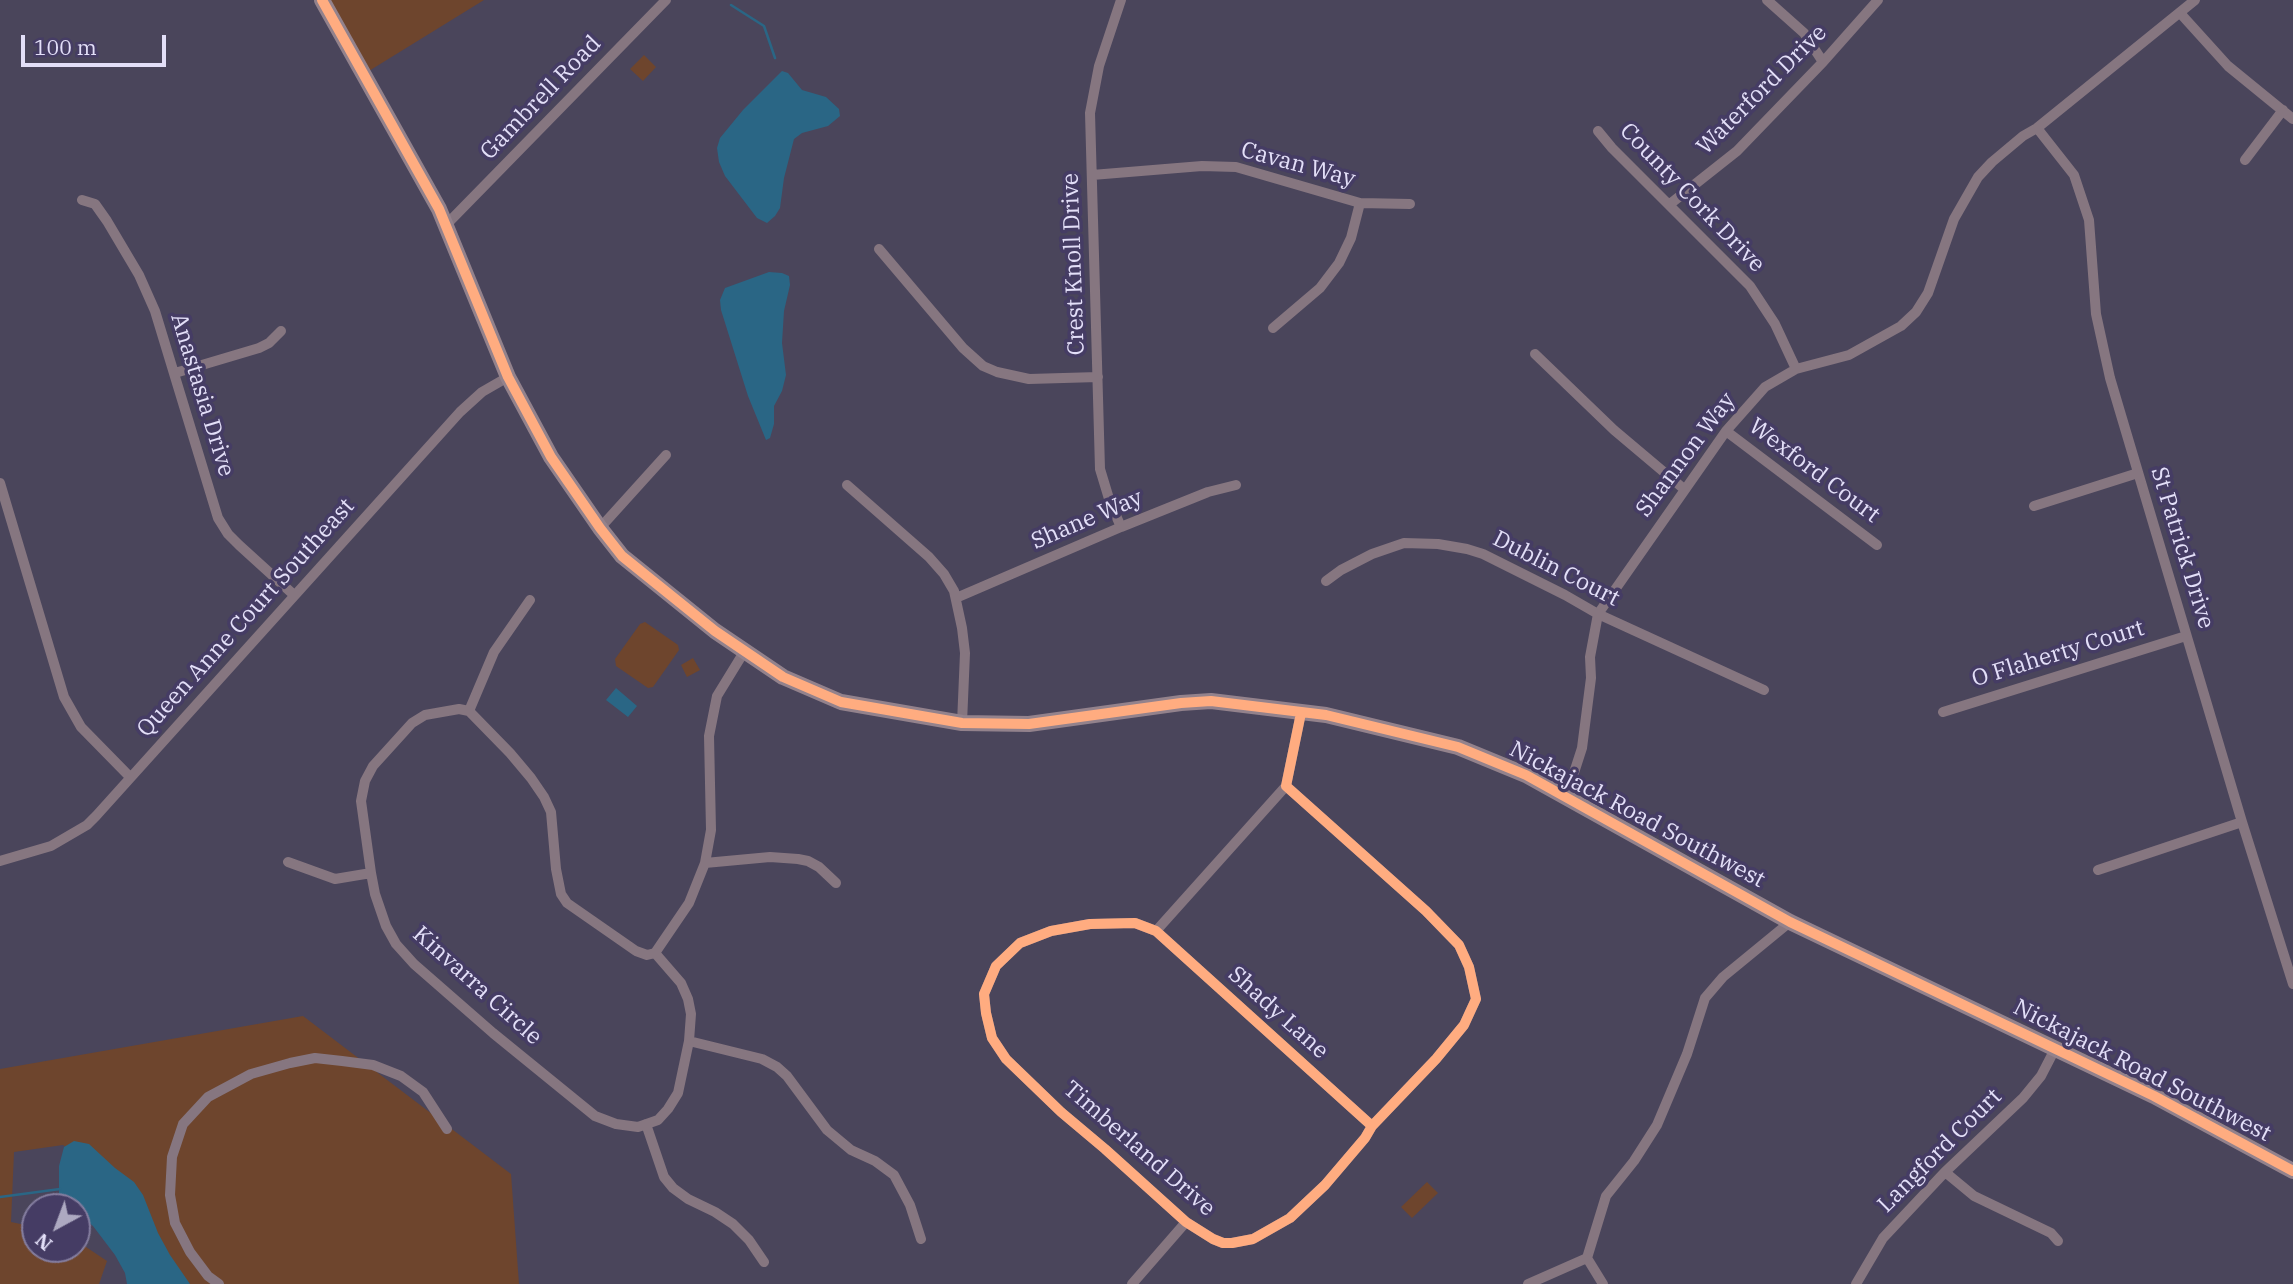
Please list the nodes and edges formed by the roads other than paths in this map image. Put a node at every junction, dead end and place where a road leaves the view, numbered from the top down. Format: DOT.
graph roads {
  1 [pos="322,0"];
  2 [pos="666,0"];
  3 [pos="1121,0"];
  4 [pos="1767,0"];
  5 [pos="1878,0"];
  6 [pos="2195,0"];
  7 [pos="2179,13"];
  8 [pos="1824,62"];
  9 [pos="2283,110"];
  10 [pos="2293,119"];
  11 [pos="2037,128"];
  12 [pos="1598,131"];
  13 [pos="2245,160"];
  14 [pos="1092,176"];
  15 [pos="82,200"];
  16 [pos="1360,204"];
  17 [pos="1410,204"];
  18 [pos="1670,204"];
  19 [pos="446,225"];
  20 [pos="879,249"];
  21 [pos="1273,328"];
  22 [pos="281,331"];
  23 [pos="1535,354"];
  24 [pos="1796,369"];
  25 [pos="175,373"];
  26 [pos="508,377"];
  27 [pos="1098,377"];
  28 [pos="1726,430"];
  29 [pos="666,455"];
  30 [pos="2137,472"];
  31 [pos="0,483"];
  32 [pos="848,485"];
  33 [pos="1236,485"];
  34 [pos="1684,489"];
  35 [pos="2034,506"];
  36 [pos="1121,527"];
  37 [pos="600,528"];
  38 [pos="1877,545"];
  39 [pos="1326,581"];
  40 [pos="294,595"];
  41 [pos="956,598"];
  42 [pos="530,600"];
  43 [pos="1598,614"];
  44 [pos="2186,636"];
  45 [pos="744,652"];
  46 [pos="1764,690"];
  47 [pos="469,711"];
  48 [pos="1943,712"];
  49 [pos="1301,713"];
  50 [pos="962,723"];
  51 [pos="130,777"];
  52 [pos="1286,786"];
  53 [pos="1564,794"];
  54 [pos="2242,822"];
  55 [pos="0,861"];
  56 [pos="288,862"];
  57 [pos="705,863"];
  58 [pos="2098,870"];
  59 [pos="371,873"];
  60 [pos="836,883"];
  61 [pos="1790,922"];
  62 [pos="1156,931"];
  63 [pos="655,953"];
  64 [pos="2293,984"];
  65 [pos="689,1041"];
  66 [pos="2055,1049"];
  67 [pos="646,1124"];
  68 [pos="1372,1126"];
  69 [pos="447,1129"];
  70 [pos="2293,1171"];
  71 [pos="1945,1172"];
  72 [pos="1186,1222"];
  73 [pos="921,1239"];
  74 [pos="2058,1241"];
  75 [pos="1587,1258"];
  76 [pos="764,1262"];
  77 [pos="219,1284"];
  78 [pos="1132,1284"];
  79 [pos="1528,1284"];
  80 [pos="1603,1284"];
  81 [pos="1856,1284"];
  1 -- 19 [label="street, Nickajack Road Southwest"];
  2 -- 19 [label="street, Gambrell Road"];
  3 -- 14 [label="street, Crest Knoll Drive"];
  4 -- 8 [label="street"];
  5 -- 8 [label="street, Waterford Drive"];
  6 -- 7 [label="street, Shannon Way"];
  7 -- 9 [label="street"];
  7 -- 11 [label="street, Shannon Way"];
  8 -- 18 [label="street, Waterford Drive"];
  9 -- 10 [label="street"];
  9 -- 13 [label="street"];
  11 -- 24 [label="street, Shannon Way"];
  11 -- 30 [label="street, St Patrick Drive"];
  12 -- 18 [label="street, County Cork Drive"];
  14 -- 16 [label="street, Cavan Way"];
  14 -- 27 [label="street, Crest Knoll Drive"];
  15 -- 25 [label="street, Anastasia Drive"];
  16 -- 17 [label="street, Cavan Way"];
  16 -- 21 [label="street"];
  18 -- 24 [label="street, County Cork Drive"];
  19 -- 26 [label="street, Nickajack Road Southwest"];
  20 -- 27 [label="street"];
  22 -- 25 [label="street"];
  23 -- 34 [label="street"];
  24 -- 28 [label="street, Shannon Way"];
  25 -- 40 [label="street, Anastasia Drive"];
  26 -- 37 [label="street, Nickajack Road Southwest"];
  26 -- 40 [label="street, Queen Anne Court Southeast"];
  27 -- 36 [label="street, Crest Knoll Drive"];
  28 -- 34 [label="street, Shannon Way"];
  28 -- 38 [label="street, Wexford Court"];
  29 -- 37 [label="street"];
  30 -- 35 [label="street"];
  30 -- 44 [label="street, St Patrick Drive"];
  31 -- 51 [label="street"];
  32 -- 41 [label="street"];
  33 -- 36 [label="street, Shane Way"];
  34 -- 43 [label="street, Shannon Way"];
  36 -- 41 [label="street, Shane Way"];
  37 -- 45 [label="street, Nickajack Road Southwest"];
  39 -- 43 [label="street, Dublin Court"];
  40 -- 51 [label="street, Queen Anne Court Southeast"];
  41 -- 50 [label="street"];
  42 -- 47 [label="street"];
  43 -- 46 [label="street, Dublin Court"];
  43 -- 53 [label="street, Shannon Way"];
  44 -- 48 [label="street, O Flaherty Court"];
  44 -- 54 [label="street, St Patrick Drive"];
  45 -- 50 [label="street, Nickajack Road Southwest"];
  45 -- 57 [label="street"];
  47 -- 59 [label="street, Kinvarra Circle"];
  47 -- 63 [label="street"];
  49 -- 50 [label="street, Nickajack Road Southwest"];
  49 -- 52 [label="street"];
  49 -- 53 [label="street, Nickajack Road Southwest"];
  51 -- 55 [label="street, Queen Anne Court Southeast"];
  52 -- 62 [label="street"];
  52 -- 68 [label="street, Timberland Drive"];
  53 -- 61 [label="street, Nickajack Road Southwest"];
  54 -- 58 [label="street"];
  54 -- 64 [label="street, St Patrick Drive"];
  56 -- 59 [label="street"];
  57 -- 60 [label="street"];
  57 -- 63 [label="street"];
  59 -- 67 [label="street, Kinvarra Circle"];
  61 -- 66 [label="street, Nickajack Road Southwest"];
  61 -- 75 [label="street"];
  62 -- 68 [label="street, Shady Lane"];
  62 -- 72 [label="street, Timberland Drive"];
  63 -- 65 [label="street"];
  65 -- 67 [label="street"];
  65 -- 73 [label="street"];
  66 -- 70 [label="street, Nickajack Road Southwest"];
  66 -- 71 [label="street, Langford Court"];
  67 -- 76 [label="street"];
  68 -- 72 [label="street, Timberland Drive"];
  69 -- 77 [label="street"];
  71 -- 74 [label="street"];
  71 -- 81 [label="street, Langford Court"];
  72 -- 78 [label="street"];
  75 -- 79 [label="street"];
  75 -- 80 [label="street"];
}
